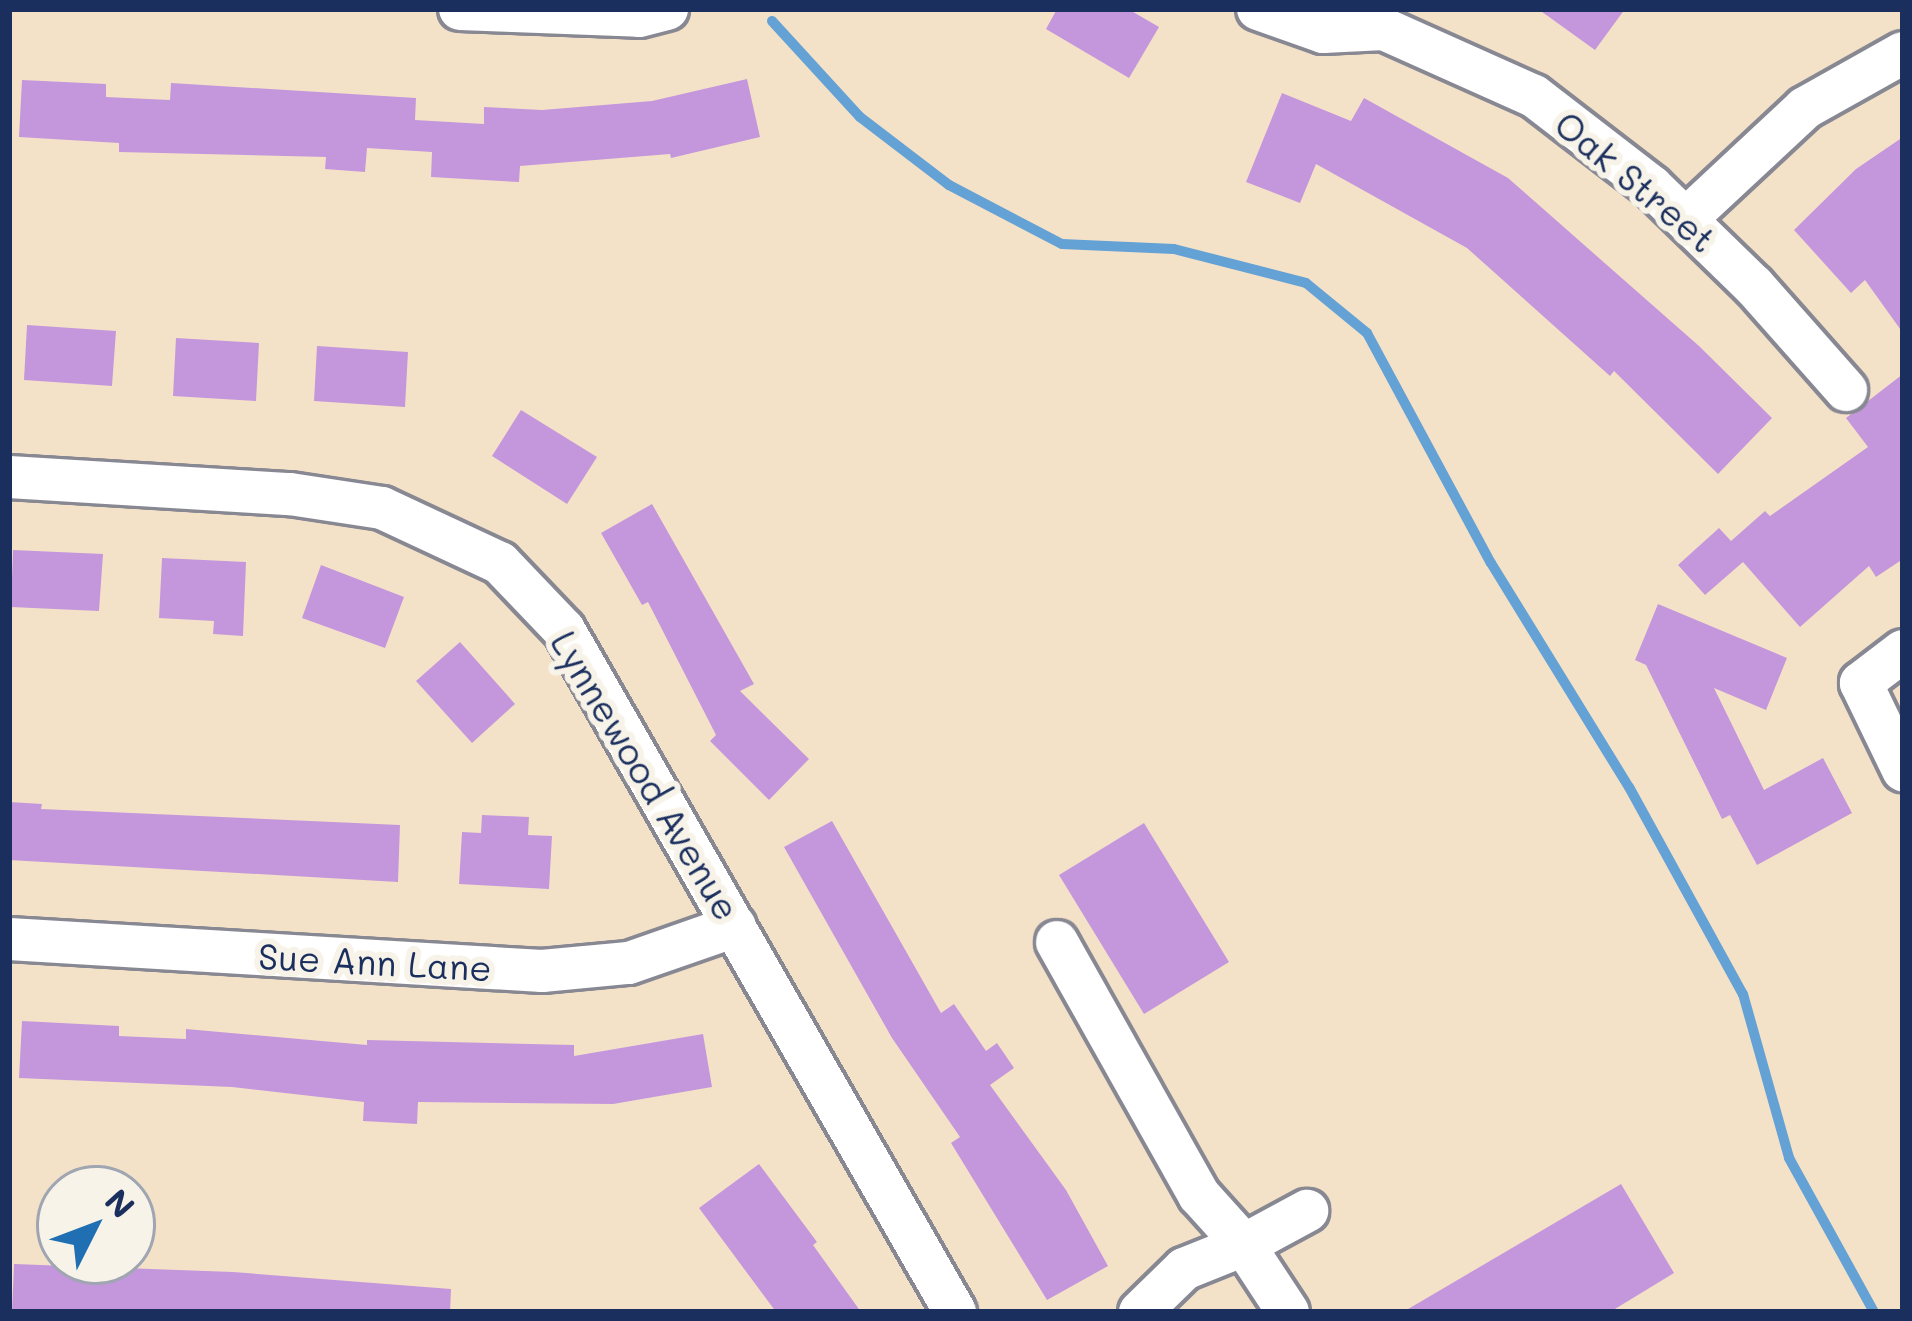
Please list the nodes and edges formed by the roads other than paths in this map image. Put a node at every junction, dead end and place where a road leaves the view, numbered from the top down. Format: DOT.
graph roads {
  1 [pos="460,9"];
  2 [pos="667,9"];
  3 [pos="1258,9"];
  4 [pos="1379,19"];
  5 [pos="1903,52"];
  6 [pos="1686,219"];
  7 [pos="1846,390"];
  8 [pos="9,477"];
  9 [pos="1903,650"];
  10 [pos="1903,770"];
  11 [pos="735,926"];
  12 [pos="9,940"];
  13 [pos="1057,942"];
  14 [pos="1307,1211"];
  15 [pos="1244,1245"];
  16 [pos="955,1312"];
  17 [pos="1140,1312"];
  18 [pos="1288,1312"];
  1 -- 2 [label="street"];
  3 -- 4 [label="street, Oak Street"];
  4 -- 6 [label="street, Oak Street"];
  5 -- 6 [label="street"];
  6 -- 7 [label="street, Oak Street"];
  8 -- 11 [label="street, Lynnewood Avenue"];
  9 -- 10 [label="street"];
  11 -- 12 [label="street, Sue Ann Lane"];
  11 -- 16 [label="street, Lynnewood Avenue"];
  13 -- 15 [label="street"];
  14 -- 15 [label="street"];
  15 -- 17 [label="street"];
  15 -- 18 [label="street"];
}
